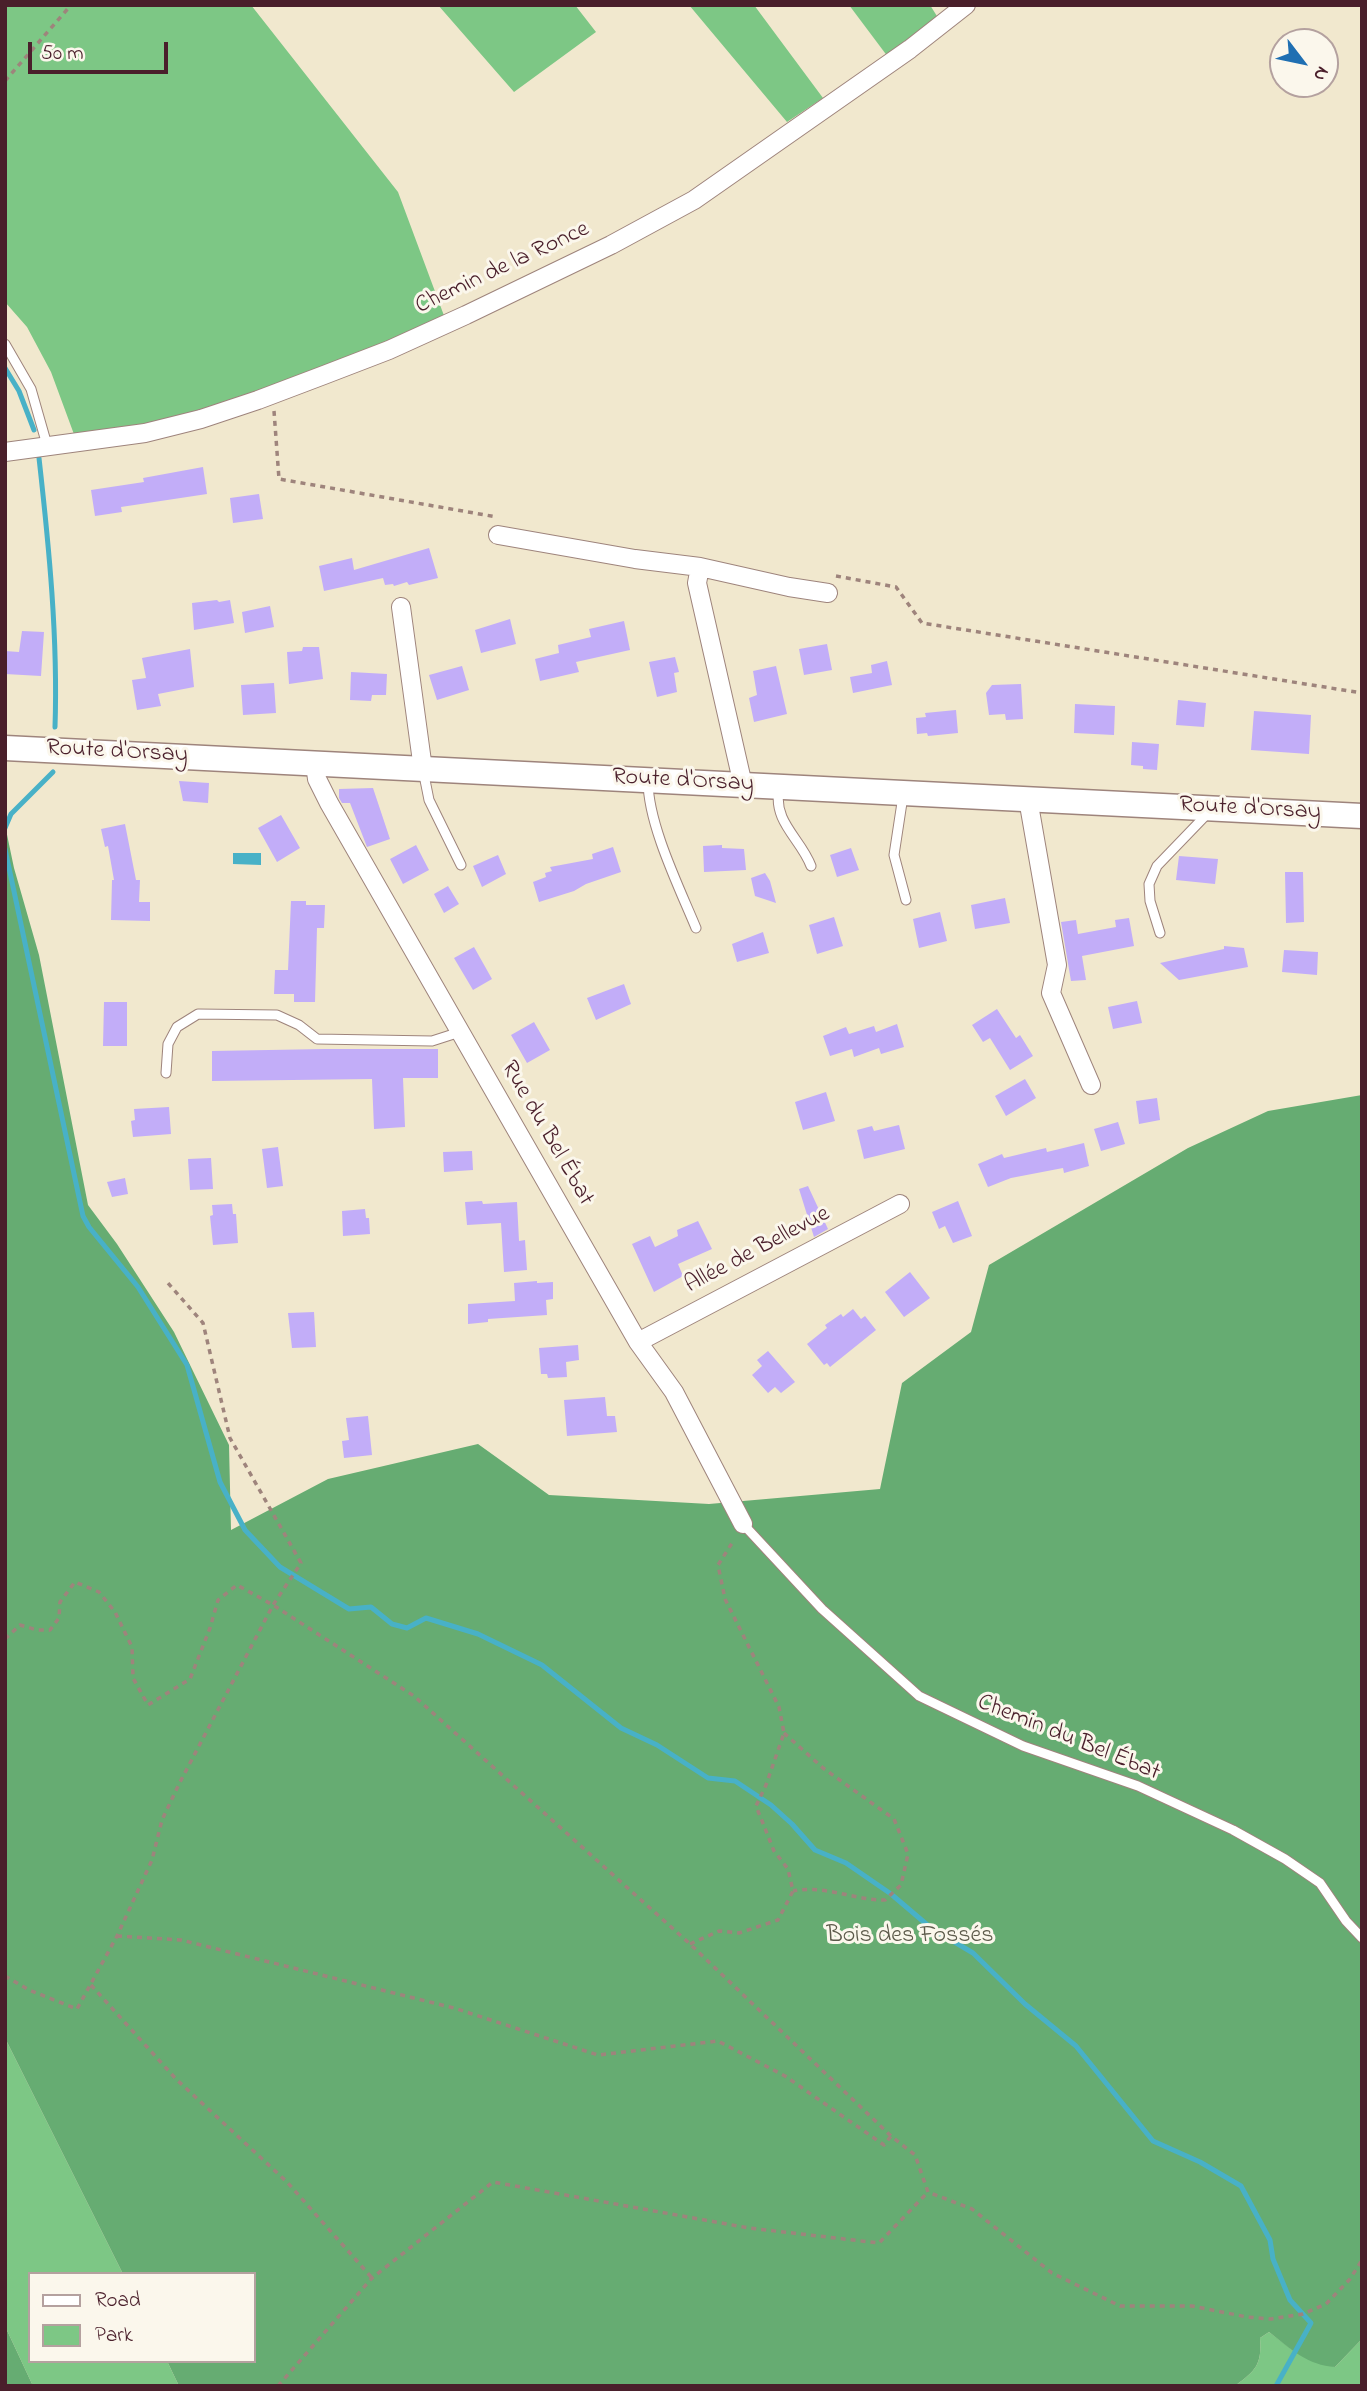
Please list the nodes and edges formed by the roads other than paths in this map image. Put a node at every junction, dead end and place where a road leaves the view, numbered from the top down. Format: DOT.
graph roads {
  1 [pos="966,5"];
  2 [pos="5,344"];
  3 [pos="47,445"];
  4 [pos="5,452"];
  5 [pos="498,535"];
  6 [pos="700,568"];
  7 [pos="828,593"];
  8 [pos="401,607"];
  9 [pos="5,748"];
  10 [pos="315,764"];
  11 [pos="423,769"];
  12 [pos="648,780"];
  13 [pos="743,785"];
  14 [pos="780,787"];
  15 [pos="903,793"];
  16 [pos="1028,799"];
  17 [pos="1213,808"];
  18 [pos="1362,816"];
  19 [pos="461,865"];
  20 [pos="811,866"];
  21 [pos="906,900"];
  22 [pos="696,928"];
  23 [pos="1160,933"];
  24 [pos="460,1032"];
  25 [pos="166,1073"];
  26 [pos="1091,1085"];
  27 [pos="900,1204"];
  28 [pos="638,1342"];
  29 [pos="746,1528"];
  30 [pos="1362,1938"];
  1 -- 3 [label="street, Chemin de la Ronce"];
  2 -- 3 [label="lane"];
  3 -- 4 [label="street, Chemin de la Ronce"];
  5 -- 6 [label="street"];
  6 -- 7 [label="street"];
  6 -- 13 [label="street"];
  8 -- 11 [label="street"];
  9 -- 10 [label="main road, Route d'Orsay"];
  10 -- 11 [label="main road, Route d'Orsay"];
  10 -- 24 [label="street, Rue du Bel Ébat"];
  11 -- 12 [label="main road, Route d'Orsay"];
  11 -- 19 [label="lane"];
  12 -- 13 [label="main road, Route d'Orsay"];
  12 -- 22 [label="lane"];
  13 -- 14 [label="main road, Route d'Orsay"];
  14 -- 15 [label="main road, Route d'Orsay"];
  14 -- 20 [label="lane"];
  15 -- 16 [label="main road, Route d'Orsay"];
  15 -- 21 [label="lane"];
  16 -- 17 [label="main road, Route d'Orsay"];
  16 -- 26 [label="street"];
  17 -- 18 [label="main road, Route d'Orsay"];
  17 -- 23 [label="lane"];
  24 -- 25 [label="lane"];
  24 -- 28 [label="street, Rue du Bel Ébat"];
  27 -- 28 [label="street, Allée de Bellevue"];
  28 -- 29 [label="street, Rue du Bel Ébat"];
  29 -- 30 [label="lane, Chemin du Bel Ébat"];
}
